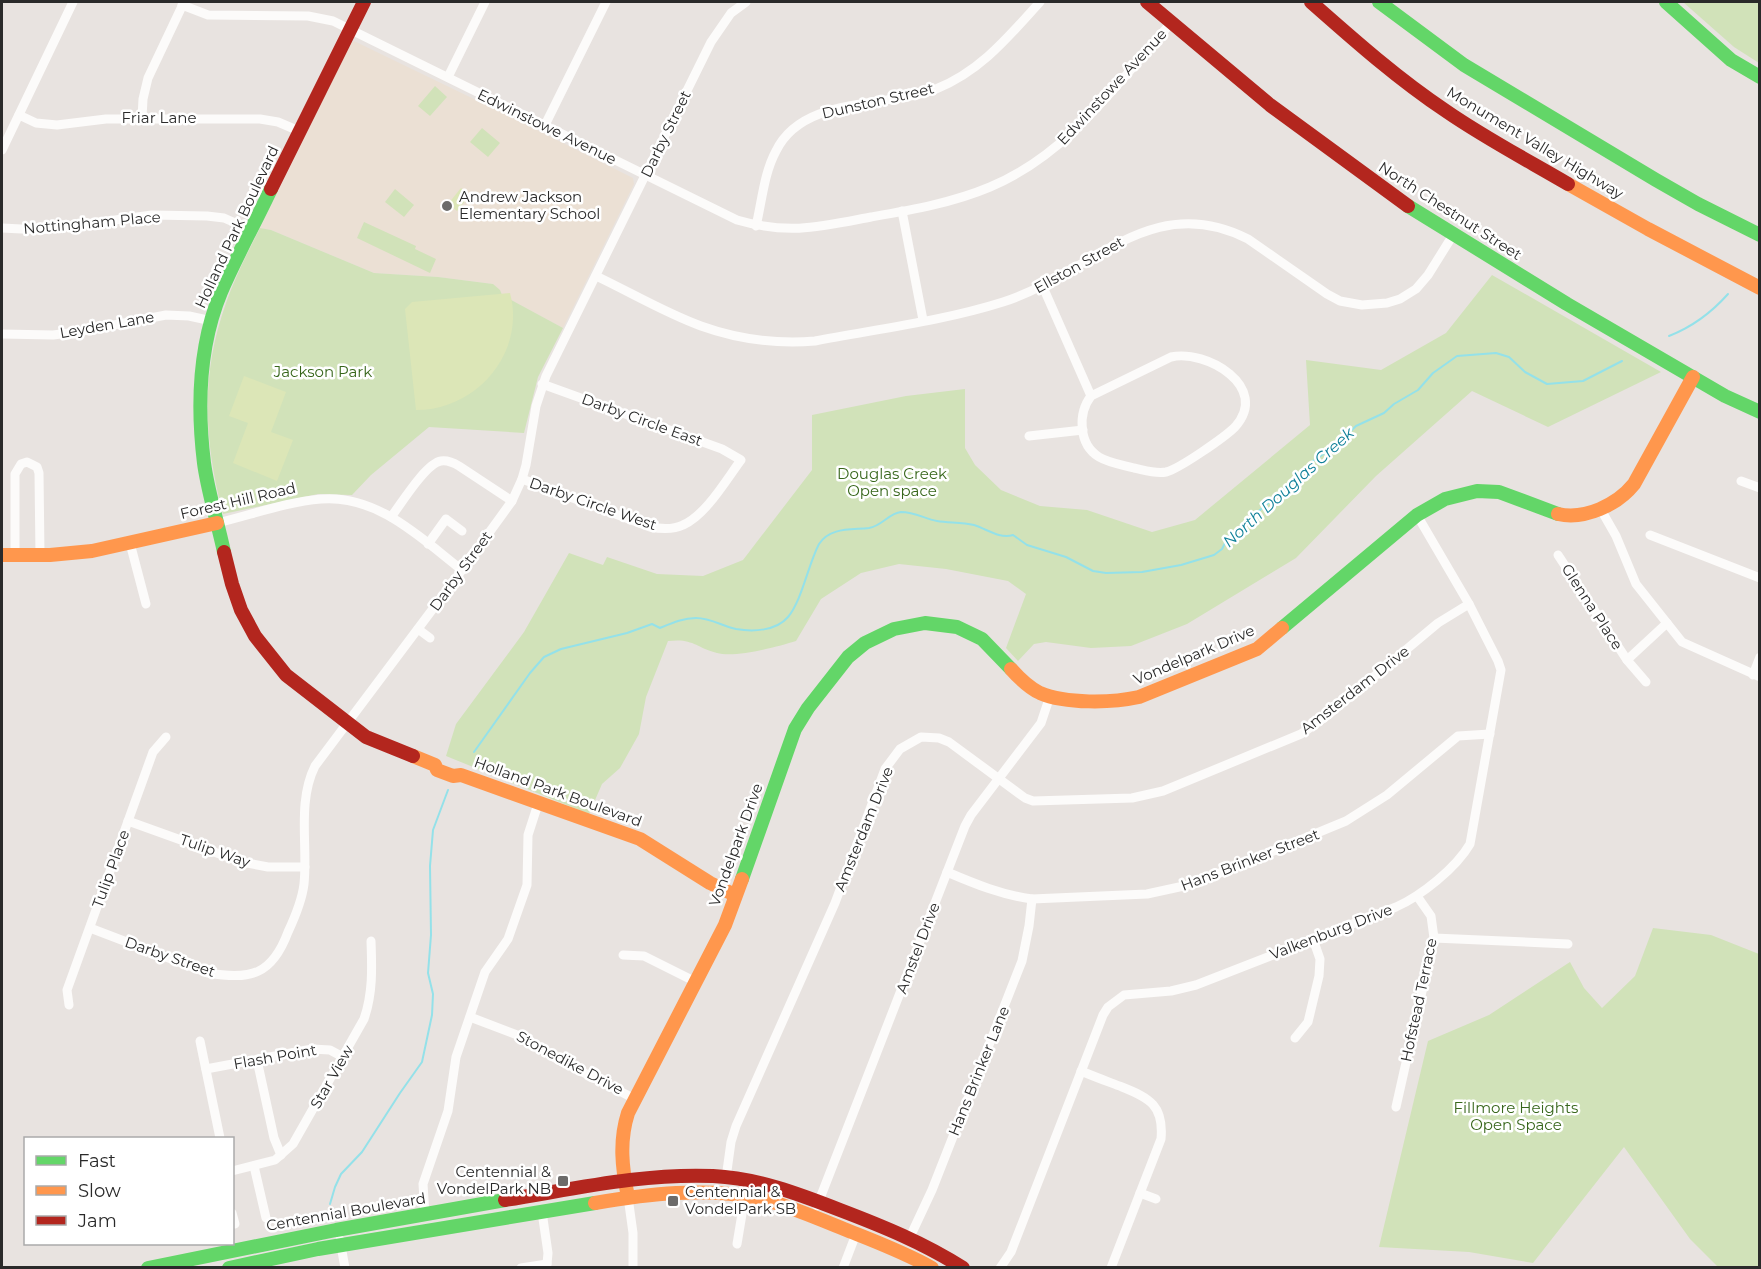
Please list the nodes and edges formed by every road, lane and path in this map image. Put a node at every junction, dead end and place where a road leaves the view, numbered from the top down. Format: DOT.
graph roads {
  1 [pos="73,2"];
  2 [pos="364,2"];
  3 [pos="485,2"];
  4 [pos="606,2"];
  5 [pos="746,2"];
  6 [pos="1040,2"];
  7 [pos="1147,2"];
  8 [pos="1311,2"];
  9 [pos="1379,2"];
  10 [pos="1666,2"];
  11 [pos="183,3"];
  12 [pos="1171,23"];
  13 [pos="350,30"];
  14 [pos="448,77"];
  15 [pos="1760,77"];
  16 [pos="19,114"];
  17 [pos="142,118"];
  18 [pos="545,125"];
  19 [pos="299,131"];
  20 [pos="2,150"];
  21 [pos="646,175"];
  22 [pos="902,211"];
  23 [pos="756,226"];
  24 [pos="2,228"];
  25 [pos="251,230"];
  26 [pos="1453,235"];
  27 [pos="1760,235"];
  28 [pos="596,276"];
  29 [pos="1043,287"];
  30 [pos="1760,288"];
  31 [pos="923,320"];
  32 [pos="212,321"];
  33 [pos="2,334"];
  34 [pos="1693,376"];
  35 [pos="542,384"];
  36 [pos="1091,396"];
  37 [pos="1760,412"];
  38 [pos="1083,430"];
  39 [pos="1029,436"];
  40 [pos="741,460"];
  41 [pos="522,479"];
  42 [pos="1741,481"];
  43 [pos="1760,488"];
  44 [pos="512,501"];
  45 [pos="1600,508"];
  46 [pos="1417,515"];
  47 [pos="391,517"];
  48 [pos="217,523"];
  49 [pos="462,531"];
  50 [pos="1650,535"];
  51 [pos="130,543"];
  52 [pos="428,544"];
  53 [pos="8,555"];
  54 [pos="40,555"];
  55 [pos="1558,555"];
  56 [pos="462,570"];
  57 [pos="1760,578"];
  58 [pos="146,604"];
  59 [pos="1469,604"];
  60 [pos="1667,623"];
  61 [pos="418,629"];
  62 [pos="430,638"];
  63 [pos="1760,657"];
  64 [pos="1627,660"];
  65 [pos="1756,676"];
  66 [pos="1646,682"];
  67 [pos="1050,696"];
  68 [pos="347,724"];
  69 [pos="1490,734"];
  70 [pos="166,737"];
  71 [pos="998,779"];
  72 [pos="538,804"];
  73 [pos="128,821"];
  74 [pos="304,867"];
  75 [pos="947,872"];
  76 [pos="735,895"];
  77 [pos="1417,896"];
  78 [pos="1032,899"];
  79 [pos="90,928"];
  80 [pos="1434,938"];
  81 [pos="1313,939"];
  82 [pos="371,941"];
  83 [pos="1568,944"];
  84 [pos="624,955"];
  85 [pos="696,982"];
  86 [pos="69,1005"];
  87 [pos="470,1017"];
  88 [pos="1295,1038"];
  89 [pos="200,1041"];
  90 [pos="343,1057"];
  91 [pos="257,1060"];
  92 [pos="206,1069"];
  93 [pos="1081,1071"];
  94 [pos="635,1099"];
  95 [pos="1396,1107"];
  96 [pos="220,1137"];
  97 [pos="281,1155"];
  98 [pos="254,1166"];
  99 [pos="234,1171"];
  100 [pos="726,1178"];
  101 [pos="625,1182"];
  102 [pos="1140,1193"];
  103 [pos="744,1196"];
  104 [pos="628,1197"];
  105 [pos="1156,1199"];
  106 [pos="819,1202"];
  107 [pos="542,1212"];
  108 [pos="425,1215"];
  109 [pos="812,1216"];
  110 [pos="266,1218"];
  111 [pos="234,1220"];
  112 [pos="235,1224"];
  113 [pos="335,1229"];
  114 [pos="856,1234"];
  115 [pos="910,1237"];
  116 [pos="737,1244"];
  117 [pos="341,1245"];
  118 [pos="546,1266"];
  119 [pos="148,1268"];
  120 [pos="229,1268"];
  121 [pos="345,1268"];
  122 [pos="521,1268"];
  123 [pos="633,1268"];
  124 [pos="843,1268"];
  125 [pos="932,1268"];
  126 [pos="963,1268"];
  127 [pos="1000,1268"];
  128 [pos="1112,1268"];
  1 -- 16 [label="street"];
  2 -- 13 [label="main road, Holland Park Boulevard"];
  3 -- 14 [label="street"];
  4 -- 18 [label="street"];
  5 -- 21 [label="street, Darby Street"];
  6 -- 23 [label="street, Dunston Street"];
  7 -- 12 [label="main road, North Chestnut Street"];
  8 -- 30 [label="main road, Monument Valley Highway"];
  9 -- 27 [label="main road, Monument Valley Highway"];
  10 -- 15 [label="main road"];
  11 -- 13 [label="street, Edwinstowe Avenue"];
  11 -- 17 [label="street"];
  12 -- 22 [label="street, Edwinstowe Avenue"];
  12 -- 26 [label="main road, North Chestnut Street"];
  13 -- 14 [label="street, Edwinstowe Avenue"];
  13 -- 19 [label="main road, Holland Park Boulevard"];
  14 -- 18 [label="street, Edwinstowe Avenue"];
  16 -- 17 [label="street, Friar Lane"];
  16 -- 20 [label="street"];
  17 -- 19 [label="street, Friar Lane"];
  18 -- 21 [label="street, Edwinstowe Avenue"];
  19 -- 25 [label="main road, Holland Park Boulevard"];
  21 -- 23 [label="street, Edwinstowe Avenue"];
  21 -- 28 [label="street, Darby Street"];
  22 -- 23 [label="street, Edwinstowe Avenue"];
  22 -- 31 [label="street"];
  24 -- 25 [label="street, Nottingham Place"];
  25 -- 32 [label="main road, Holland Park Boulevard"];
  26 -- 29 [label="street, Ellston Street"];
  26 -- 34 [label="main road, North Chestnut Street"];
  28 -- 31 [label="street, Ellston Street"];
  28 -- 35 [label="street, Darby Street"];
  29 -- 31 [label="street, Ellston Street"];
  29 -- 36 [label="street"];
  32 -- 33 [label="street, Leyden Lane"];
  32 -- 48 [label="main road, Holland Park Boulevard"];
  34 -- 37 [label="main road, North Chestnut Street"];
  34 -- 45 [label="main road, Vondelpark Drive"];
  35 -- 40 [label="street, Darby Circle East"];
  35 -- 41 [label="street, Darby Street"];
  36 -- 38 [label="street"];
  36 -- 38 [label="street"];
  38 -- 39 [label="street"];
  40 -- 41 [label="street, Darby Circle West"];
  41 -- 44 [label="street, Darby Street"];
  42 -- 43 [label="street"];
  44 -- 47 [label="street"];
  44 -- 56 [label="street, Darby Street"];
  45 -- 46 [label="main road, Vondelpark Drive"];
  45 -- 60 [label="street"];
  46 -- 59 [label="street, Valkenburg Drive"];
  46 -- 67 [label="main road, Vondelpark Drive"];
  47 -- 48 [label="street, Forest Hill Road"];
  47 -- 52 [label="street, Forest Hill Road"];
  48 -- 51 [label="main road, Forest Hill Road"];
  48 -- 68 [label="main road, Holland Park Boulevard"];
  49 -- 52 [label="street"];
  50 -- 57 [label="street"];
  51 -- 54 [label="main road, Forest Hill Road"];
  51 -- 58 [label="street"];
  52 -- 56 [label="street, Forest Hill Road"];
  53 -- 54 [label="main road, Forest Hill Road"];
  53 -- 54 [label="street"];
  55 -- 64 [label="street, Glenna Place"];
  56 -- 61 [label="street, Darby Street"];
  59 -- 69 [label="street, Valkenburg Drive"];
  59 -- 71 [label="street, Amsterdam Drive"];
  60 -- 64 [label="street, Glenna Place"];
  60 -- 65 [label="street"];
  61 -- 62 [label="street"];
  61 -- 68 [label="street, Darby Street"];
  63 -- 65 [label="street"];
  64 -- 66 [label="street, Glenna Place"];
  67 -- 71 [label="street, Amstel Drive"];
  67 -- 76 [label="main road, Vondelpark Drive"];
  68 -- 72 [label="main road, Holland Park Boulevard"];
  68 -- 74 [label="street, Darby Street"];
  69 -- 77 [label="street, Valkenburg Drive"];
  69 -- 78 [label="street, Hans Brinker Street"];
  70 -- 73 [label="street, Tulip Place"];
  71 -- 75 [label="street, Amstel Drive"];
  71 -- 100 [label="street, Amsterdam Drive"];
  72 -- 76 [label="main road, Holland Park Boulevard"];
  72 -- 87 [label="street"];
  73 -- 74 [label="street, Tulip Way"];
  73 -- 79 [label="street, Tulip Place"];
  74 -- 79 [label="street, Darby Street"];
  75 -- 78 [label="street, Hans Brinker Street"];
  75 -- 106 [label="street, Amstel Drive"];
  76 -- 85 [label="main road, Vondelpark Drive"];
  77 -- 80 [label="street, Hofstead Terrace"];
  77 -- 81 [label="street, Valkenburg Drive"];
  78 -- 115 [label="street, Hans Brinker Lane"];
  79 -- 86 [label="street, Tulip Place"];
  80 -- 83 [label="street"];
  80 -- 95 [label="street, Hofstead Terrace"];
  81 -- 88 [label="street"];
  81 -- 93 [label="street, Valkenburg Drive"];
  82 -- 90 [label="street, Star View"];
  84 -- 85 [label="street"];
  85 -- 94 [label="main road, Vondelpark Drive"];
  87 -- 94 [label="street, Stonedike Drive"];
  87 -- 108 [label="street"];
  89 -- 92 [label="street"];
  90 -- 91 [label="street, Flash Point"];
  90 -- 97 [label="street, Star View"];
  91 -- 92 [label="street, Flash Point"];
  91 -- 97 [label="street"];
  92 -- 96 [label="street"];
  93 -- 102 [label="street"];
  93 -- 127 [label="street, Valkenburg Drive"];
  94 -- 101 [label="main road, Vondelpark Drive"];
  97 -- 98 [label="street, Star View"];
  98 -- 99 [label="street, Star View"];
  98 -- 110 [label="street"];
  100 -- 101 [label="main road, Centennial Boulevard"];
  100 -- 106 [label="main road, Centennial Boulevard"];
  101 -- 104 [label="main road, Vondelpark Drive"];
  101 -- 108 [label="main road, Centennial Boulevard"];
  102 -- 105 [label="street"];
  102 -- 128 [label="street"];
  103 -- 104 [label="main road, Centennial Boulevard"];
  103 -- 109 [label="main road, Centennial Boulevard"];
  103 -- 116 [label="street"];
  104 -- 107 [label="main road, Centennial Boulevard"];
  104 -- 123 [label="street, Vondelpark Drive"];
  106 -- 109 [label="street, Amstel Drive"];
  106 -- 115 [label="main road, Centennial Boulevard"];
  107 -- 117 [label="main road, Centennial Boulevard"];
  107 -- 118 [label="street"];
  108 -- 113 [label="main road, Centennial Boulevard"];
  109 -- 114 [label="main road, Centennial Boulevard"];
  111 -- 112 [label="street"];
  113 -- 117 [label="street"];
  113 -- 119 [label="main road, Centennial Boulevard"];
  114 -- 124 [label="street"];
  114 -- 125 [label="main road, Centennial Boulevard"];
  115 -- 126 [label="main road, Centennial Boulevard"];
  117 -- 120 [label="main road, Centennial Boulevard"];
  117 -- 121 [label="street"];
  118 -- 122 [label="street"];
}
